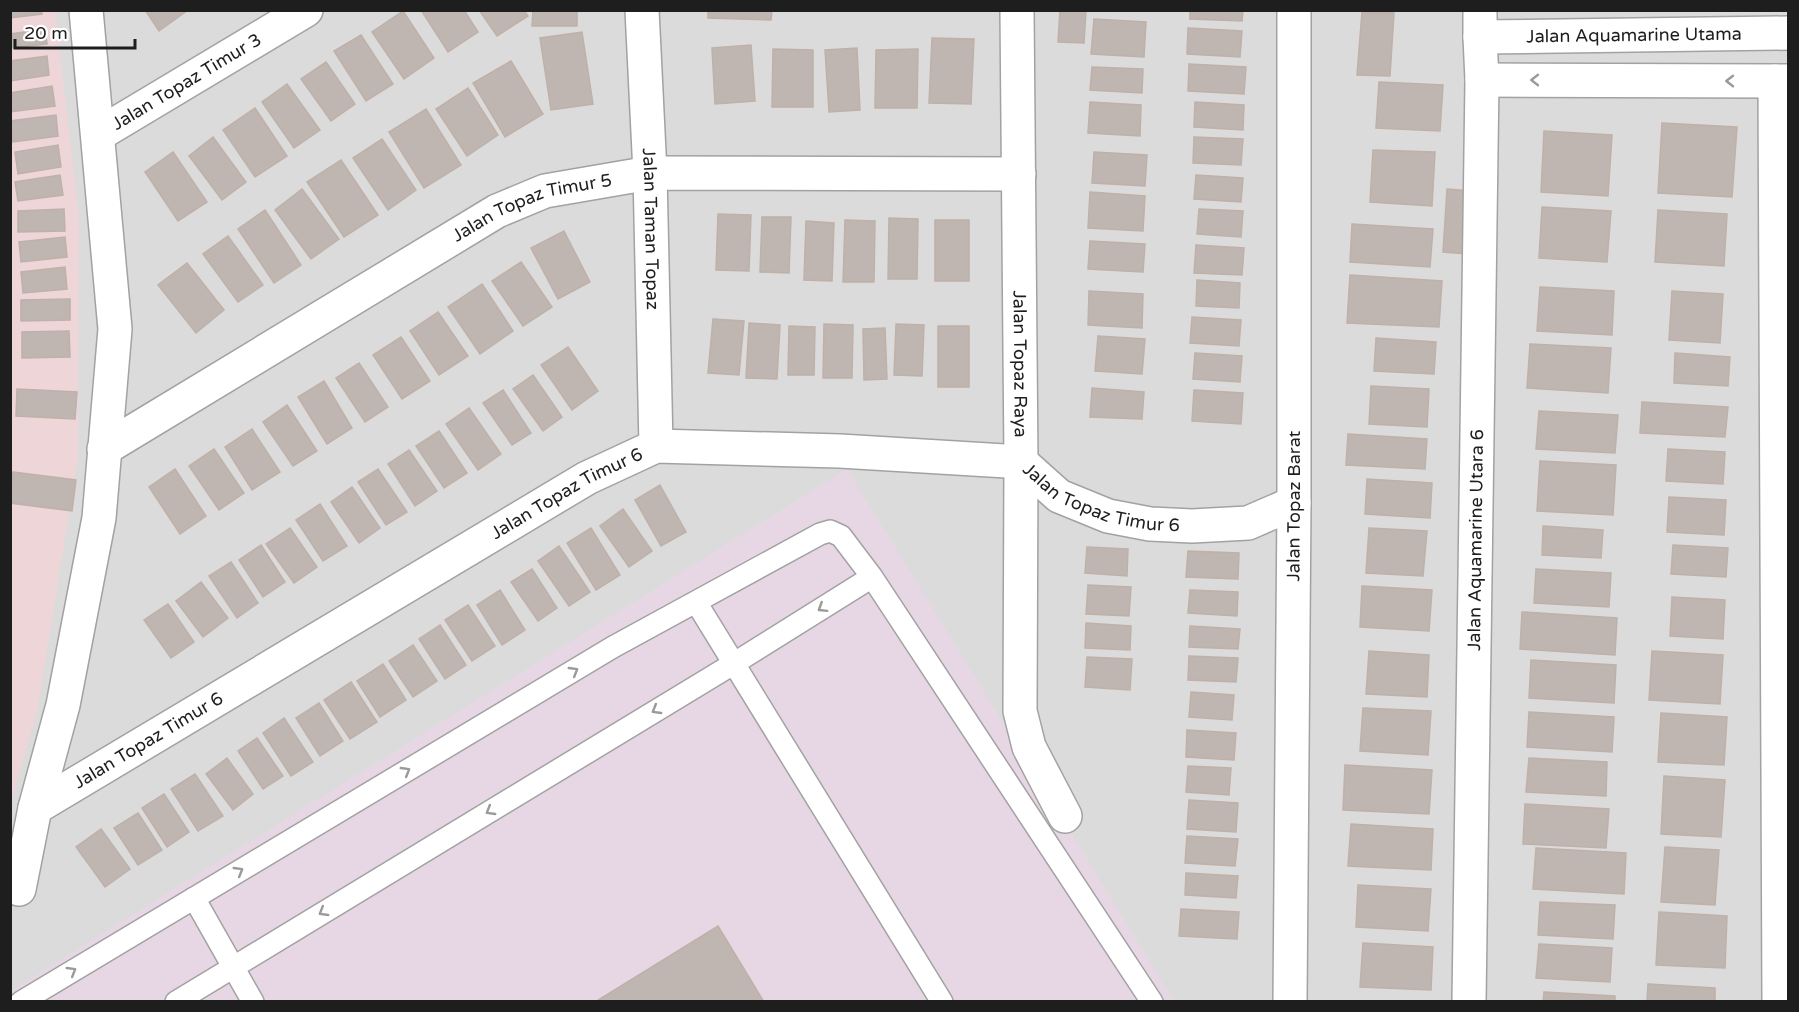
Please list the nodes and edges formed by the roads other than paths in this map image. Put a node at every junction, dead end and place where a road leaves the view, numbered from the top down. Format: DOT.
graph roads {
  1 [pos="86,10"];
  2 [pos="306,10"];
  3 [pos="642,10"];
  4 [pos="1017,10"];
  5 [pos="1294,10"];
  6 [pos="1480,24"];
  7 [pos="1776,26"];
  8 [pos="1482,80"];
  9 [pos="1782,81"];
  10 [pos="99,134"];
  11 [pos="650,172"];
  12 [pos="1019,174"];
  13 [pos="656,446"];
  14 [pos="104,449"];
  15 [pos="1021,462"];
  16 [pos="1294,503"];
  17 [pos="872,577"];
  18 [pos="696,602"];
  19 [pos="733,664"];
  20 [pos="35,808"];
  21 [pos="1065,816"];
  22 [pos="19,889"];
  23 [pos="194,898"];
  24 [pos="234,967"];
  25 [pos="21,1002"];
  26 [pos="176,1002"];
  27 [pos="254,1002"];
  28 [pos="942,1002"];
  29 [pos="1152,1002"];
  30 [pos="1290,1002"];
  31 [pos="1469,1002"];
  32 [pos="1779,1002"];
  1 -- 10 [label="street"];
  2 -- 10 [label="street, Jalan Topaz Timur 3"];
  3 -- 11 [label="street, Jalan Taman Topaz"];
  4 -- 12 [label="street, Jalan Topaz Raya"];
  5 -- 16 [label="street, Jalan Topaz Barat"];
  6 -- 7 [label="street, Jalan Aquamarine Utama"];
  6 -- 8 [label="street, Jalan Aquamarine Utara 6"];
  9 -- 8 [label="street, one-way"];
  8 -- 31 [label="street, Jalan Aquamarine Utara 6"];
  9 -- 32 [label="street"];
  10 -- 14 [label="street"];
  11 -- 12 [label="street, Jalan Topaz Timur 5"];
  11 -- 13 [label="street, Jalan Taman Topaz"];
  11 -- 14 [label="street, Jalan Topaz Timur 5"];
  12 -- 15 [label="street, Jalan Topaz Raya"];
  13 -- 15 [label="street, Jalan Topaz Timur 6"];
  13 -- 20 [label="street, Jalan Topaz Timur 6"];
  14 -- 20 [label="street"];
  15 -- 16 [label="street, Jalan Topaz Timur 6"];
  15 -- 21 [label="street, Jalan Topaz Raya"];
  16 -- 30 [label="street, Jalan Topaz Barat"];
  17 -- 18 [label="lane"];
  17 -- 19 [label="lane, one-way"];
  17 -- 29 [label="lane"];
  18 -- 19 [label="lane"];
  23 -- 18 [label="lane, one-way"];
  19 -- 24 [label="lane, one-way"];
  19 -- 28 [label="lane"];
  20 -- 22 [label="street"];
  23 -- 24 [label="lane"];
  25 -- 23 [label="lane, one-way"];
  24 -- 26 [label="lane"];
  24 -- 27 [label="lane"];
}
